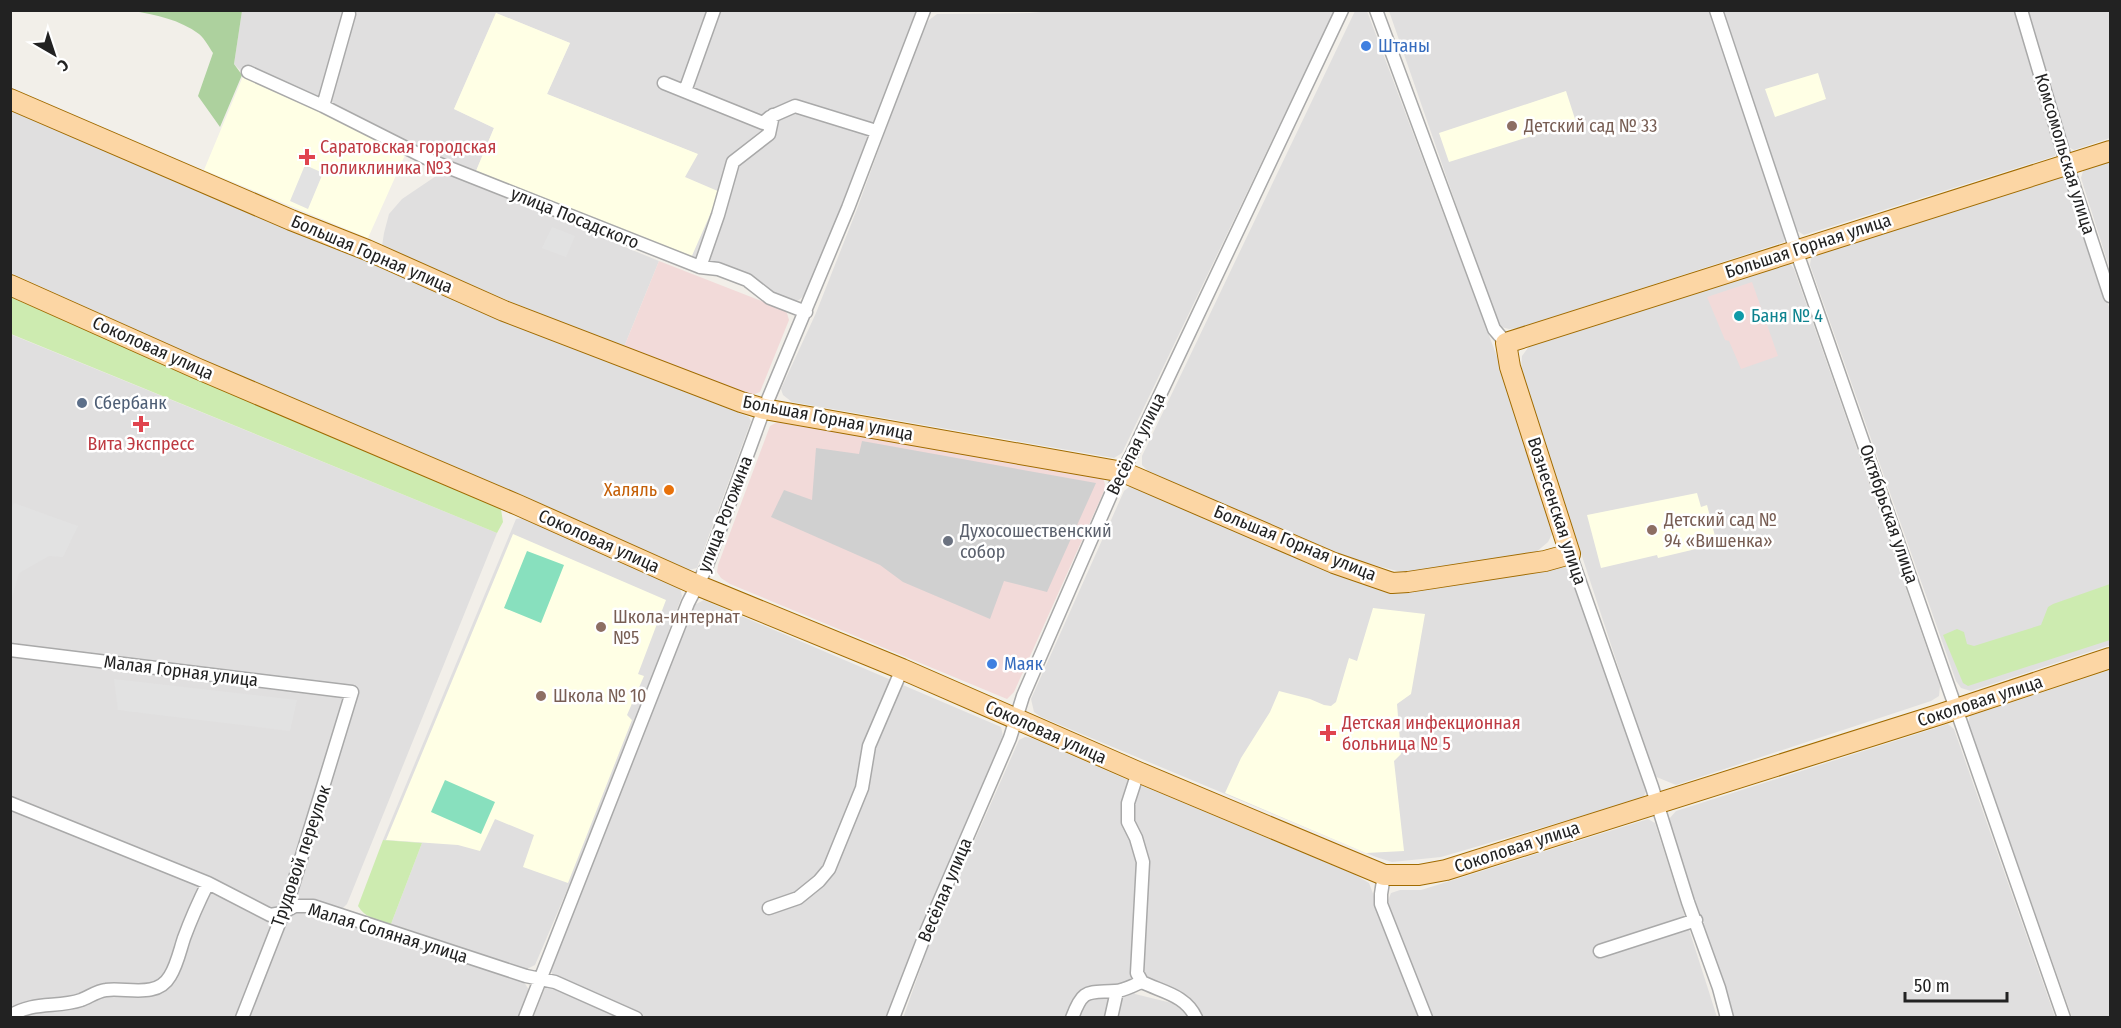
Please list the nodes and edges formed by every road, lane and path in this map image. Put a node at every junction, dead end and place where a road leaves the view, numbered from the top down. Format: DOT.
graph roads {
  1 [pos="714,10"];
  2 [pos="924,10"];
  3 [pos="1342,10"];
  4 [pos="1376,10"];
  5 [pos="1716,10"];
  6 [pos="2021,10"];
  7 [pos="349,14"];
  8 [pos="248,72"];
  9 [pos="664,83"];
  10 [pos="685,92"];
  11 [pos="10,99"];
  12 [pos="323,106"];
  13 [pos="773,115"];
  14 [pos="876,131"];
  15 [pos="2110,151"];
  16 [pos="2067,165"];
  17 [pos="1796,250"];
  18 [pos="700,267"];
  19 [pos="10,285"];
  20 [pos="2110,296"];
  21 [pos="806,312"];
  22 [pos="1506,343"];
  23 [pos="764,409"];
  24 [pos="1123,472"];
  25 [pos="1570,554"];
  26 [pos="697,585"];
  27 [pos="10,650"];
  28 [pos="2110,658"];
  29 [pos="902,669"];
  30 [pos="352,692"];
  31 [pos="1955,709"];
  32 [pos="1016,718"];
  33 [pos="1138,772"];
  34 [pos="10,803"];
  35 [pos="1656,803"];
  36 [pos="1384,875"];
  37 [pos="208,883"];
  38 [pos="769,908"];
  39 [pos="282,913"];
  40 [pos="1696,920"];
  41 [pos="1600,951"];
  42 [pos="540,980"];
  43 [pos="1142,982"];
  44 [pos="1117,991"];
  45 [pos="10,1016"];
  46 [pos="242,1017"];
  47 [pos="525,1017"];
  48 [pos="636,1017"];
  49 [pos="893,1017"];
  50 [pos="1072,1017"];
  51 [pos="1111,1017"];
  52 [pos="1196,1017"];
  53 [pos="1426,1017"];
  54 [pos="1726,1017"];
  55 [pos="2064,1017"];
  1 -- 10 [label="street"];
  2 -- 14 [label="street, улица Рогожина"];
  3 -- 24 [label="street, Весёлая улица"];
  4 -- 22 [label="street, Вознесенская улица"];
  5 -- 17 [label="street, Октябрьская улица"];
  6 -- 16 [label="street, Комсомольская улица"];
  7 -- 12 [label="street"];
  8 -- 12 [label="street, улица Посадского"];
  9 -- 10 [label="street"];
  10 -- 13 [label="street"];
  11 -- 23 [label="main road, Большая Горная улица"];
  12 -- 18 [label="street, улица Посадского"];
  13 -- 14 [label="street"];
  13 -- 18 [label="street"];
  14 -- 21 [label="street, улица Рогожина"];
  15 -- 16 [label="main road, Большая Горная улица"];
  16 -- 17 [label="main road, Большая Горная улица"];
  16 -- 20 [label="street, Комсомольская улица"];
  17 -- 22 [label="main road, Большая Горная улица"];
  17 -- 31 [label="street, Октябрьская улица"];
  18 -- 21 [label="street, улица Посадского"];
  19 -- 26 [label="main road, Соколовая улица"];
  21 -- 23 [label="street, улица Рогожина"];
  22 -- 25 [label="main road, Вознесенская улица"];
  23 -- 24 [label="main road, Большая Горная улица"];
  23 -- 26 [label="street, улица Рогожина"];
  24 -- 25 [label="main road, Большая Горная улица"];
  24 -- 32 [label="street, Весёлая улица"];
  25 -- 35 [label="street, Вознесенская улица"];
  26 -- 29 [label="main road, Соколовая улица"];
  26 -- 42 [label="street, улица Рогожина"];
  27 -- 30 [label="street, Малая Горная улица"];
  28 -- 31 [label="main road, Соколовая улица"];
  29 -- 32 [label="main road, Соколовая улица"];
  29 -- 38 [label="street"];
  30 -- 39 [label="street, Трудовой переулок"];
  31 -- 35 [label="main road, Соколовая улица"];
  31 -- 55 [label="street, Октябрьская улица"];
  32 -- 33 [label="main road, Соколовая улица"];
  32 -- 49 [label="street, Весёлая улица"];
  33 -- 36 [label="main road, Соколовая улица"];
  33 -- 43 [label="street"];
  34 -- 37 [label="street, Малая Соляная улица"];
  35 -- 36 [label="main road, Соколовая улица"];
  35 -- 40 [label="street, Вознесенская улица"];
  36 -- 53 [label="street"];
  37 -- 39 [label="street, Малая Соляная улица"];
  37 -- 45 [label="street"];
  39 -- 42 [label="street, Малая Соляная улица"];
  39 -- 46 [label="street, Трудовой переулок"];
  40 -- 41 [label="street"];
  40 -- 54 [label="street, Вознесенская улица"];
  42 -- 47 [label="street, улица Рогожина"];
  42 -- 48 [label="street, Малая Соляная улица"];
  43 -- 44 [label="street"];
  43 -- 52 [label="street"];
  44 -- 50 [label="street"];
  44 -- 51 [label="street"];
}
